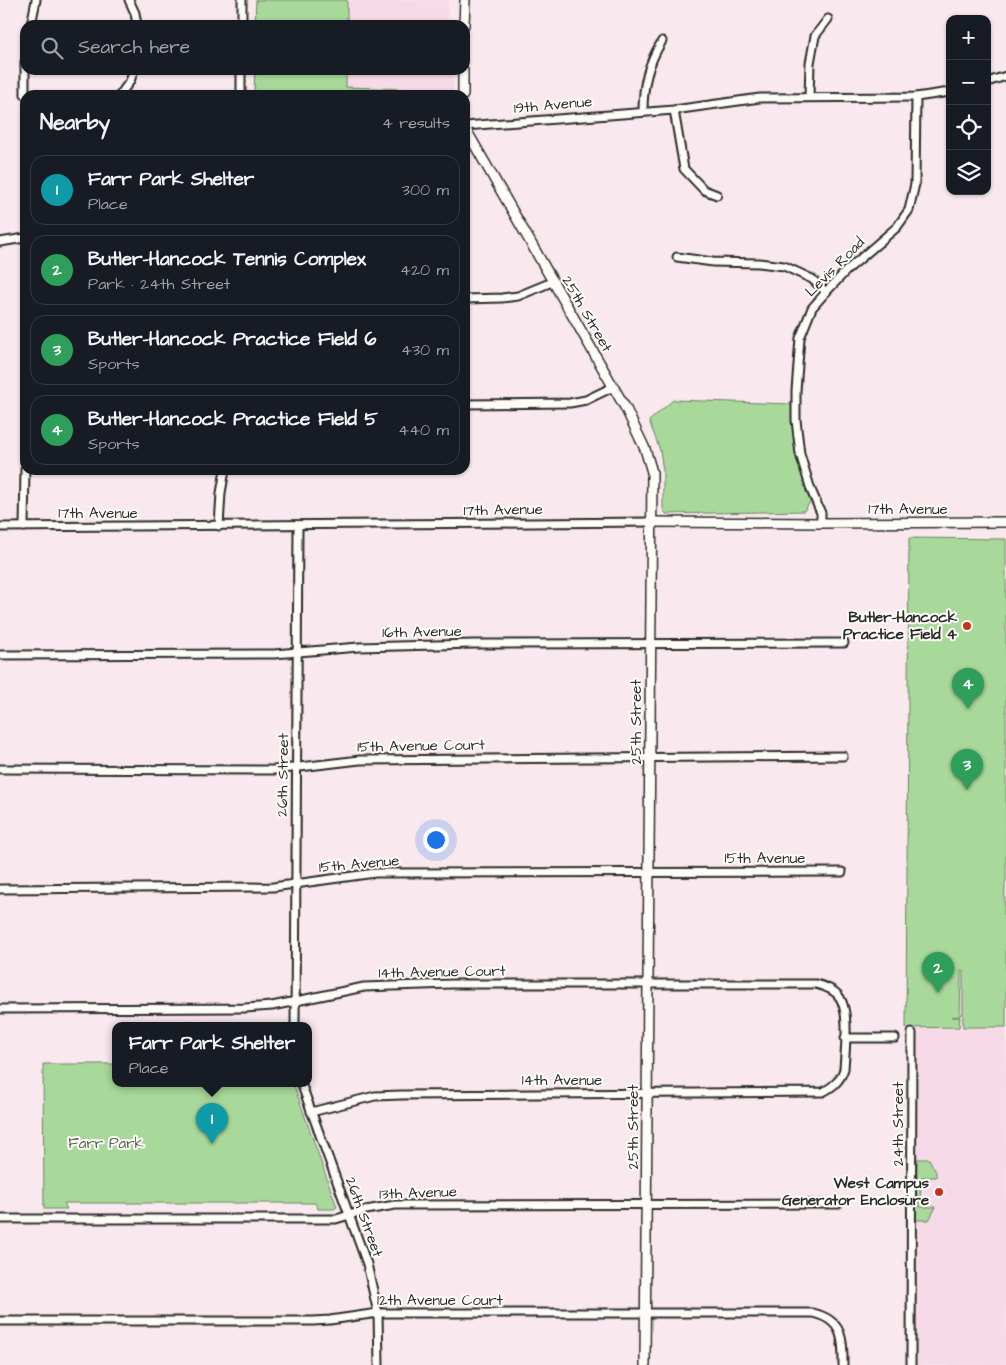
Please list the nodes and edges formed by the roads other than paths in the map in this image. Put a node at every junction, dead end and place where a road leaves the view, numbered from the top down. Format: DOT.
graph roads {
  1 [pos="36,0"];
  2 [pos="129,0"];
  3 [pos="242,0"];
  4 [pos="465,0"];
  5 [pos="828,19"];
  6 [pos="32,20"];
  7 [pos="136,20"];
  8 [pos="242,20"];
  9 [pos="464,20"];
  10 [pos="662,41"];
  11 [pos="25,75"];
  12 [pos="132,75"];
  13 [pos="241,75"];
  14 [pos="463,75"];
  15 [pos="1006,76"];
  16 [pos="991,81"];
  17 [pos="25,90"];
  18 [pos="124,90"];
  19 [pos="241,90"];
  20 [pos="463,90"];
  21 [pos="946,93"];
  22 [pos="809,97"];
  23 [pos="916,97"];
  24 [pos="674,110"];
  25 [pos="643,112"];
  26 [pos="470,127"];
  27 [pos="470,136"];
  28 [pos="717,195"];
  29 [pos="20,239"];
  30 [pos="0,242"];
  31 [pos="677,257"];
  32 [pos="552,282"];
  33 [pos="826,292"];
  34 [pos="470,299"];
  35 [pos="613,387"];
  36 [pos="470,404"];
  37 [pos="25,475"];
  38 [pos="224,475"];
  39 [pos="652,522"];
  40 [pos="1006,522"];
  41 [pos="821,523"];
  42 [pos="219,526"];
  43 [pos="298,526"];
  44 [pos="0,527"];
  45 [pos="24,527"];
  46 [pos="844,643"];
  47 [pos="650,644"];
  48 [pos="297,653"];
  49 [pos="0,655"];
  50 [pos="843,756"];
  51 [pos="650,757"];
  52 [pos="0,769"];
  53 [pos="297,769"];
  54 [pos="648,872"];
  55 [pos="842,872"];
  56 [pos="296,885"];
  57 [pos="0,889"];
  58 [pos="647,985"];
  59 [pos="295,1001"];
  60 [pos="0,1009"];
  61 [pos="295,1022"];
  62 [pos="912,1033"];
  63 [pos="845,1038"];
  64 [pos="895,1038"];
  65 [pos="302,1087"];
  66 [pos="648,1094"];
  67 [pos="311,1112"];
  68 [pos="646,1204"];
  69 [pos="838,1204"];
  70 [pos="350,1216"];
  71 [pos="0,1219"];
  72 [pos="378,1313"];
  73 [pos="646,1313"];
  74 [pos="0,1321"];
  75 [pos="380,1365"];
  76 [pos="645,1365"];
  77 [pos="843,1365"];
  78 [pos="911,1365"];
  1 -- 6 [label="street"];
  2 -- 7 [label="street"];
  3 -- 8 [label="street"];
  4 -- 9 [label="street"];
  5 -- 22 [label="street"];
  10 -- 25 [label="street"];
  11 -- 17 [label="street"];
  12 -- 18 [label="street"];
  13 -- 19 [label="street"];
  14 -- 20 [label="street"];
  15 -- 16 [label="street"];
  21 -- 23 [label="street, 19th Avenue"];
  22 -- 23 [label="street, 19th Avenue"];
  22 -- 24 [label="street, 19th Avenue"];
  23 -- 33 [label="street, Levis Road"];
  24 -- 25 [label="street, 19th Avenue"];
  24 -- 28 [label="street"];
  25 -- 26 [label="street, 19th Avenue"];
  27 -- 32 [label="street, 25th Street"];
  29 -- 30 [label="street"];
  31 -- 33 [label="street"];
  32 -- 34 [label="street"];
  32 -- 35 [label="street, 25th Street"];
  33 -- 41 [label="street, Levis Road"];
  35 -- 36 [label="street"];
  35 -- 39 [label="street, 25th Street"];
  37 -- 45 [label="street"];
  38 -- 42 [label="street"];
  39 -- 41 [label="street, 17th Avenue"];
  39 -- 43 [label="street, 17th Avenue"];
  39 -- 47 [label="street, 25th Street"];
  40 -- 41 [label="street, 17th Avenue"];
  42 -- 43 [label="street, 17th Avenue"];
  42 -- 45 [label="street, 17th Avenue"];
  43 -- 48 [label="street, 26th Street"];
  44 -- 45 [label="street, 17th Avenue"];
  46 -- 47 [label="street, 16th Avenue"];
  47 -- 48 [label="street, 16th Avenue"];
  47 -- 51 [label="street, 25th Street"];
  48 -- 49 [label="street, 16th Avenue"];
  48 -- 53 [label="street, 26th Street"];
  50 -- 51 [label="street, 15th Avenue Court"];
  51 -- 53 [label="street, 15th Avenue Court"];
  51 -- 54 [label="street, 25th Street"];
  52 -- 53 [label="street, 15th Avenue Court"];
  53 -- 56 [label="street, 26th Street"];
  54 -- 55 [label="street, 15th Avenue"];
  54 -- 56 [label="street, 15th Avenue"];
  54 -- 58 [label="street, 25th Street"];
  56 -- 57 [label="street, 15th Avenue"];
  56 -- 59 [label="street, 26th Street"];
  58 -- 59 [label="street, 14th Avenue Court"];
  58 -- 63 [label="street, 14th Avenue Court"];
  58 -- 66 [label="street, 25th Street"];
  59 -- 60 [label="street, 14th Avenue Court"];
  59 -- 61 [label="street, 26th Street"];
  62 -- 78 [label="street, 24th Street"];
  63 -- 64 [label="street"];
  63 -- 66 [label="street, 14th Avenue"];
  65 -- 67 [label="street, 26th Street"];
  66 -- 67 [label="street, 14th Avenue"];
  66 -- 68 [label="street, 25th Street"];
  67 -- 70 [label="street, 26th Street"];
  68 -- 69 [label="street, 13th Avenue"];
  68 -- 70 [label="street, 13th Avenue"];
  68 -- 73 [label="street, 25th Street"];
  70 -- 71 [label="street, 13th Avenue"];
  70 -- 72 [label="street, 26th Street"];
  72 -- 73 [label="street, 12th Avenue Court"];
  72 -- 74 [label="street, 12th Avenue Court"];
  72 -- 75 [label="street, 26th Street"];
  73 -- 76 [label="street, 25th Street"];
  73 -- 77 [label="street, 12th Avenue Court"];
}
